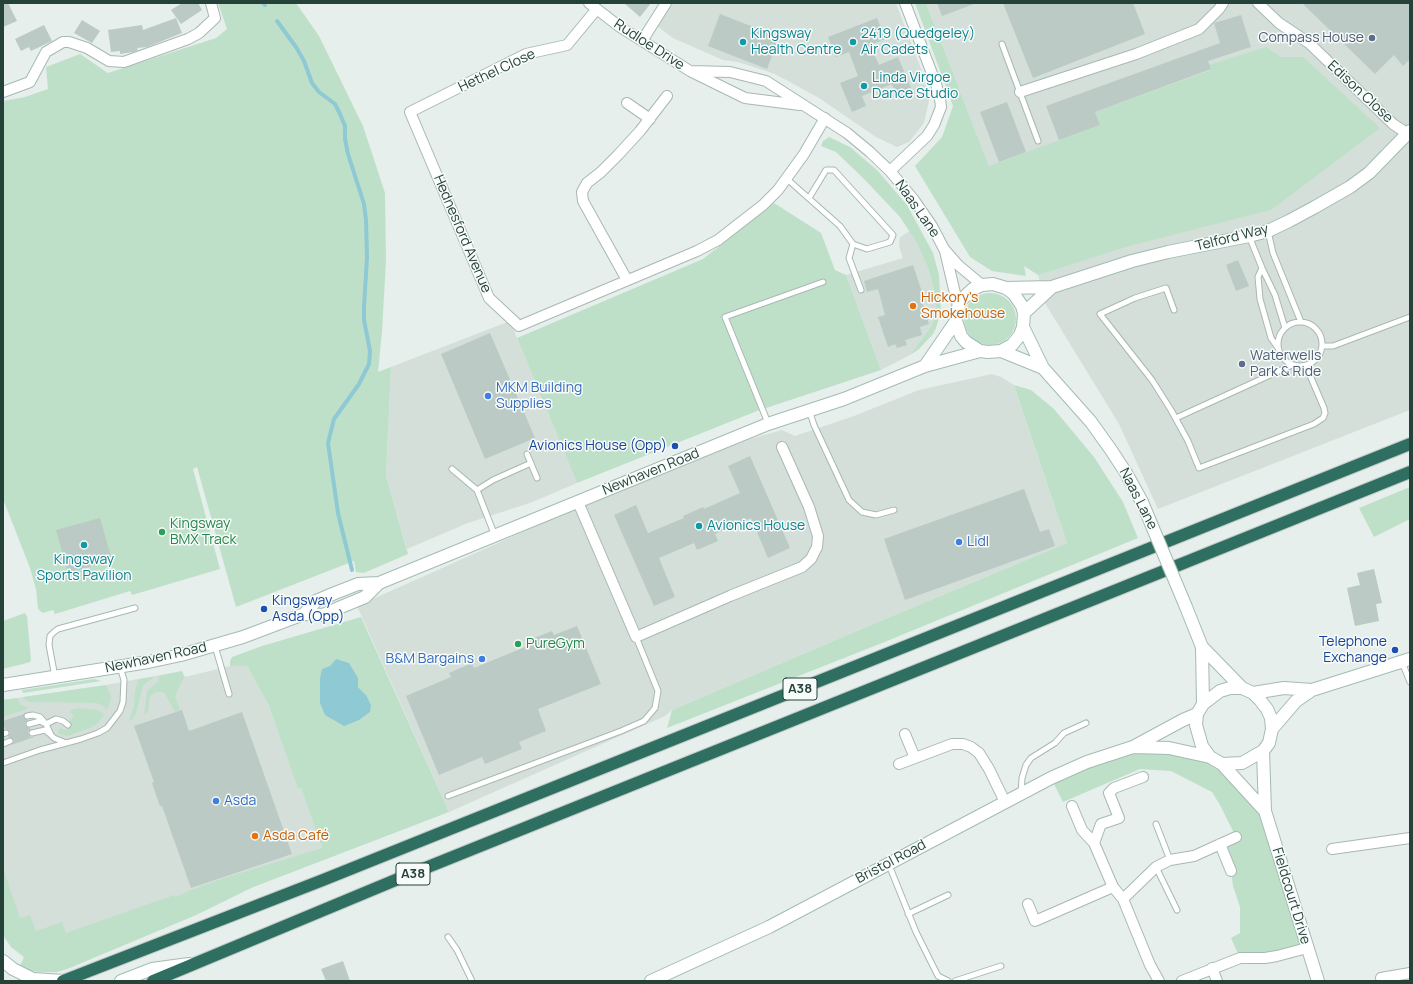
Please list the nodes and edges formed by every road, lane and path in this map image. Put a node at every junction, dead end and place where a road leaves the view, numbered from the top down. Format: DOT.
graph roads {
  1 [pos="211,3"];
  2 [pos="589,3"];
  3 [pos="666,3"];
  4 [pos="905,3"];
  5 [pos="1223,3"];
  6 [pos="1258,3"];
  7 [pos="596,10"];
  8 [pos="642,41"];
  9 [pos="1002,44"];
  10 [pos="690,71"];
  11 [pos="3,92"];
  12 [pos="1020,92"];
  13 [pos="667,96"];
  14 [pos="626,104"];
  15 [pos="802,106"];
  16 [pos="410,112"];
  17 [pos="825,118"];
  18 [pos="650,119"];
  19 [pos="1409,133"];
  20 [pos="1038,141"];
  21 [pos="890,171"];
  22 [pos="787,180"];
  23 [pos="809,198"];
  24 [pos="1268,230"];
  25 [pos="1249,236"];
  26 [pos="853,244"];
  27 [pos="944,249"];
  28 [pos="1262,268"];
  29 [pos="628,280"];
  30 [pos="823,282"];
  31 [pos="982,285"];
  32 [pos="1052,287"];
  33 [pos="1006,288"];
  34 [pos="861,290"];
  35 [pos="958,306"];
  36 [pos="1174,310"];
  37 [pos="1024,313"];
  38 [pos="1410,316"];
  39 [pos="956,321"];
  40 [pos="1301,322"];
  41 [pos="1023,327"];
  42 [pos="1285,328"];
  43 [pos="1323,346"];
  44 [pos="1278,348"];
  45 [pos="1001,350"];
  46 [pos="980,351"];
  47 [pos="1292,365"];
  48 [pos="925,366"];
  49 [pos="1306,366"];
  50 [pos="1043,368"];
  51 [pos="809,410"];
  52 [pos="1176,418"];
  53 [pos="768,424"];
  54 [pos="1410,444"];
  55 [pos="782,447"];
  56 [pos="527,454"];
  57 [pos="531,463"];
  58 [pos="452,469"];
  59 [pos="1410,472"];
  60 [pos="537,478"];
  61 [pos="477,490"];
  62 [pos="578,502"];
  63 [pos="894,510"];
  64 [pos="495,536"];
  65 [pos="135,608"];
  66 [pos="636,637"];
  67 [pos="215,646"];
  68 [pos="1202,648"];
  69 [pos="1406,660"];
  70 [pos="120,667"];
  71 [pos="55,677"];
  72 [pos="1410,682"];
  73 [pos="3,685"];
  74 [pos="1242,688"];
  75 [pos="1312,690"];
  76 [pos="1253,693"];
  77 [pos="229,694"];
  78 [pos="1200,709"];
  79 [pos="26,716"];
  80 [pos="1086,723"];
  81 [pos="29,724"];
  82 [pos="46,724"];
  83 [pos="68,725"];
  84 [pos="1272,729"];
  85 [pos="32,733"];
  86 [pos="906,734"];
  87 [pos="51,735"];
  88 [pos="10,741"];
  89 [pos="71,743"];
  90 [pos="3,744"];
  91 [pos="1133,747"];
  92 [pos="1263,752"];
  93 [pos="1210,757"];
  94 [pos="915,758"];
  95 [pos="4,763"];
  96 [pos="899,764"];
  97 [pos="1222,764"];
  98 [pos="1143,777"];
  99 [pos="1021,794"];
  100 [pos="448,796"];
  101 [pos="1006,802"];
  102 [pos="1072,806"];
  103 [pos="1265,811"];
  104 [pos="1156,824"];
  105 [pos="1236,837"];
  106 [pos="1410,838"];
  107 [pos="1094,843"];
  108 [pos="1220,844"];
  109 [pos="1332,849"];
  110 [pos="1170,860"];
  111 [pos="888,864"];
  112 [pos="1156,867"];
  113 [pos="1231,871"];
  114 [pos="1113,887"];
  115 [pos="948,895"];
  116 [pos="1123,899"];
  117 [pos="1028,904"];
  118 [pos="1177,910"];
  119 [pos="908,914"];
  120 [pos="448,937"];
  121 [pos="1307,948"];
  122 [pos="3,961"];
  123 [pos="196,963"];
  124 [pos="1001,966"];
  125 [pos="1212,968"];
  126 [pos="1410,973"];
  127 [pos="1381,978"];
  128 [pos="64,981"];
  129 [pos="121,981"];
  130 [pos="154,981"];
  131 [pos="472,981"];
  132 [pos="652,981"];
  133 [pos="948,981"];
  134 [pos="955,981"];
  135 [pos="1158,981"];
  136 [pos="1182,981"];
  137 [pos="1217,981"];
  138 [pos="1318,981"];
  1 -- 11 [label="street"];
  2 -- 7 [label="street, Rudloe Drive"];
  3 -- 8 [label="street"];
  4 -- 21 [label="street, Naas Lane"];
  5 -- 12 [label="street"];
  6 -- 19 [label="street, Edison Close"];
  7 -- 8 [label="street, Rudloe Drive"];
  7 -- 16 [label="street, Hethel Close"];
  8 -- 10 [label="street, Rudloe Drive"];
  9 -- 12 [label="lane"];
  10 -- 15 [label="street, Rudloe Drive"];
  10 -- 15 [label="street, Rudloe Drive"];
  12 -- 20 [label="lane"];
  13 -- 18 [label="street"];
  14 -- 18 [label="street"];
  15 -- 17 [label="street, Rudloe Drive"];
  16 -- 29 [label="street, Hednesford Avenue"];
  17 -- 21 [label="street, Rudloe Drive"];
  17 -- 22 [label="street, Hednesford Avenue"];
  18 -- 29 [label="street"];
  19 -- 24 [label="street, Telford Way"];
  21 -- 27 [label="street, Naas Lane"];
  22 -- 23 [label="lane"];
  22 -- 29 [label="street, Hednesford Avenue"];
  23 -- 26 [label="lane"];
  23 -- 26 [label="lane"];
  24 -- 25 [label="street, Telford Way"];
  24 -- 40 [label="lane"];
  25 -- 28 [label="lane"];
  25 -- 32 [label="street, Telford Way"];
  26 -- 34 [label="lane"];
  27 -- 31 [label="street, Naas Lane"];
  27 -- 35 [label="street, Naas Lane"];
  28 -- 42 [label="lane"];
  28 -- 44 [label="lane"];
  30 -- 53 [label="lane"];
  31 -- 33 [label="street, Telford Way"];
  31 -- 35 [label="street"];
  32 -- 33 [label="street, Telford Way"];
  32 -- 37 [label="street, Telford Way"];
  33 -- 37 [label="street"];
  35 -- 39 [label="street"];
  36 -- 52 [label="lane"];
  37 -- 41 [label="street"];
  38 -- 43 [label="lane"];
  39 -- 46 [label="street"];
  39 -- 48 [label="street"];
  40 -- 42 [label="lane"];
  40 -- 43 [label="lane"];
  41 -- 45 [label="street"];
  41 -- 50 [label="street, Naas Lane"];
  42 -- 44 [label="lane"];
  43 -- 49 [label="lane"];
  44 -- 47 [label="lane"];
  45 -- 46 [label="street"];
  45 -- 50 [label="street, Naas Lane"];
  46 -- 48 [label="street, Newhaven Road"];
  47 -- 49 [label="lane"];
  47 -- 52 [label="lane"];
  48 -- 51 [label="street, Newhaven Road"];
  49 -- 52 [label="lane"];
  50 -- 68 [label="street, Naas Lane, bridge"];
  51 -- 53 [label="street, Newhaven Road"];
  51 -- 63 [label="lane"];
  53 -- 62 [label="street, Newhaven Road"];
  54 -- 128 [label="highway, A38"];
  55 -- 66 [label="street"];
  56 -- 57 [label="lane"];
  57 -- 60 [label="lane"];
  57 -- 61 [label="lane"];
  58 -- 61 [label="lane"];
  59 -- 123 [label="highway, A38"];
  61 -- 64 [label="lane"];
  62 -- 64 [label="street, Newhaven Road"];
  62 -- 66 [label="street"];
  64 -- 67 [label="street, Newhaven Road"];
  65 -- 71 [label="lane"];
  66 -- 100 [label="lane"];
  67 -- 70 [label="street, Newhaven Road"];
  67 -- 77 [label="lane"];
  68 -- 74 [label="street, Naas Lane"];
  68 -- 78 [label="street, Naas Lane"];
  69 -- 72 [label="lane"];
  69 -- 75 [label="street"];
  70 -- 71 [label="street, Newhaven Road"];
  70 -- 89 [label="lane"];
  71 -- 73 [label="street, Newhaven Road"];
  74 -- 76 [label="street"];
  74 -- 78 [label="street"];
  75 -- 76 [label="street"];
  75 -- 84 [label="street"];
  76 -- 84 [label="street"];
  78 -- 91 [label="street, Bristol Road"];
  78 -- 93 [label="street"];
  79 -- 82 [label="lane"];
  80 -- 99 [label="lane"];
  81 -- 82 [label="lane"];
  82 -- 83 [label="lane"];
  82 -- 87 [label="lane"];
  84 -- 92 [label="street"];
  85 -- 87 [label="lane"];
  86 -- 94 [label="street"];
  87 -- 89 [label="lane"];
  88 -- 90 [label="lane"];
  89 -- 95 [label="lane"];
  91 -- 93 [label="street, Bristol Road"];
  91 -- 99 [label="street, Bristol Road"];
  92 -- 97 [label="street"];
  92 -- 103 [label="street, Fieldcourt Drive"];
  93 -- 97 [label="street"];
  94 -- 96 [label="street"];
  94 -- 101 [label="street"];
  97 -- 103 [label="street, Fieldcourt Drive"];
  98 -- 107 [label="street"];
  99 -- 101 [label="street, Bristol Road"];
  101 -- 111 [label="street, Bristol Road"];
  102 -- 107 [label="street"];
  103 -- 121 [label="street, Fieldcourt Drive"];
  104 -- 110 [label="lane"];
  105 -- 108 [label="street"];
  106 -- 109 [label="street"];
  107 -- 114 [label="street"];
  108 -- 110 [label="street"];
  108 -- 113 [label="street"];
  110 -- 112 [label="street"];
  111 -- 119 [label="lane"];
  111 -- 132 [label="street, Bristol Road"];
  112 -- 116 [label="street"];
  112 -- 118 [label="lane"];
  114 -- 116 [label="street"];
  114 -- 117 [label="street"];
  115 -- 119 [label="lane"];
  116 -- 135 [label="street"];
  119 -- 133 [label="lane"];
  120 -- 131 [label="lane"];
  121 -- 125 [label="street"];
  121 -- 138 [label="street, Fieldcourt Drive"];
  122 -- 128 [label="street"];
  123 -- 129 [label="street"];
  123 -- 130 [label="highway, A38"];
  124 -- 134 [label="lane"];
  125 -- 136 [label="street"];
  125 -- 137 [label="street"];
  126 -- 127 [label="street"];
}
